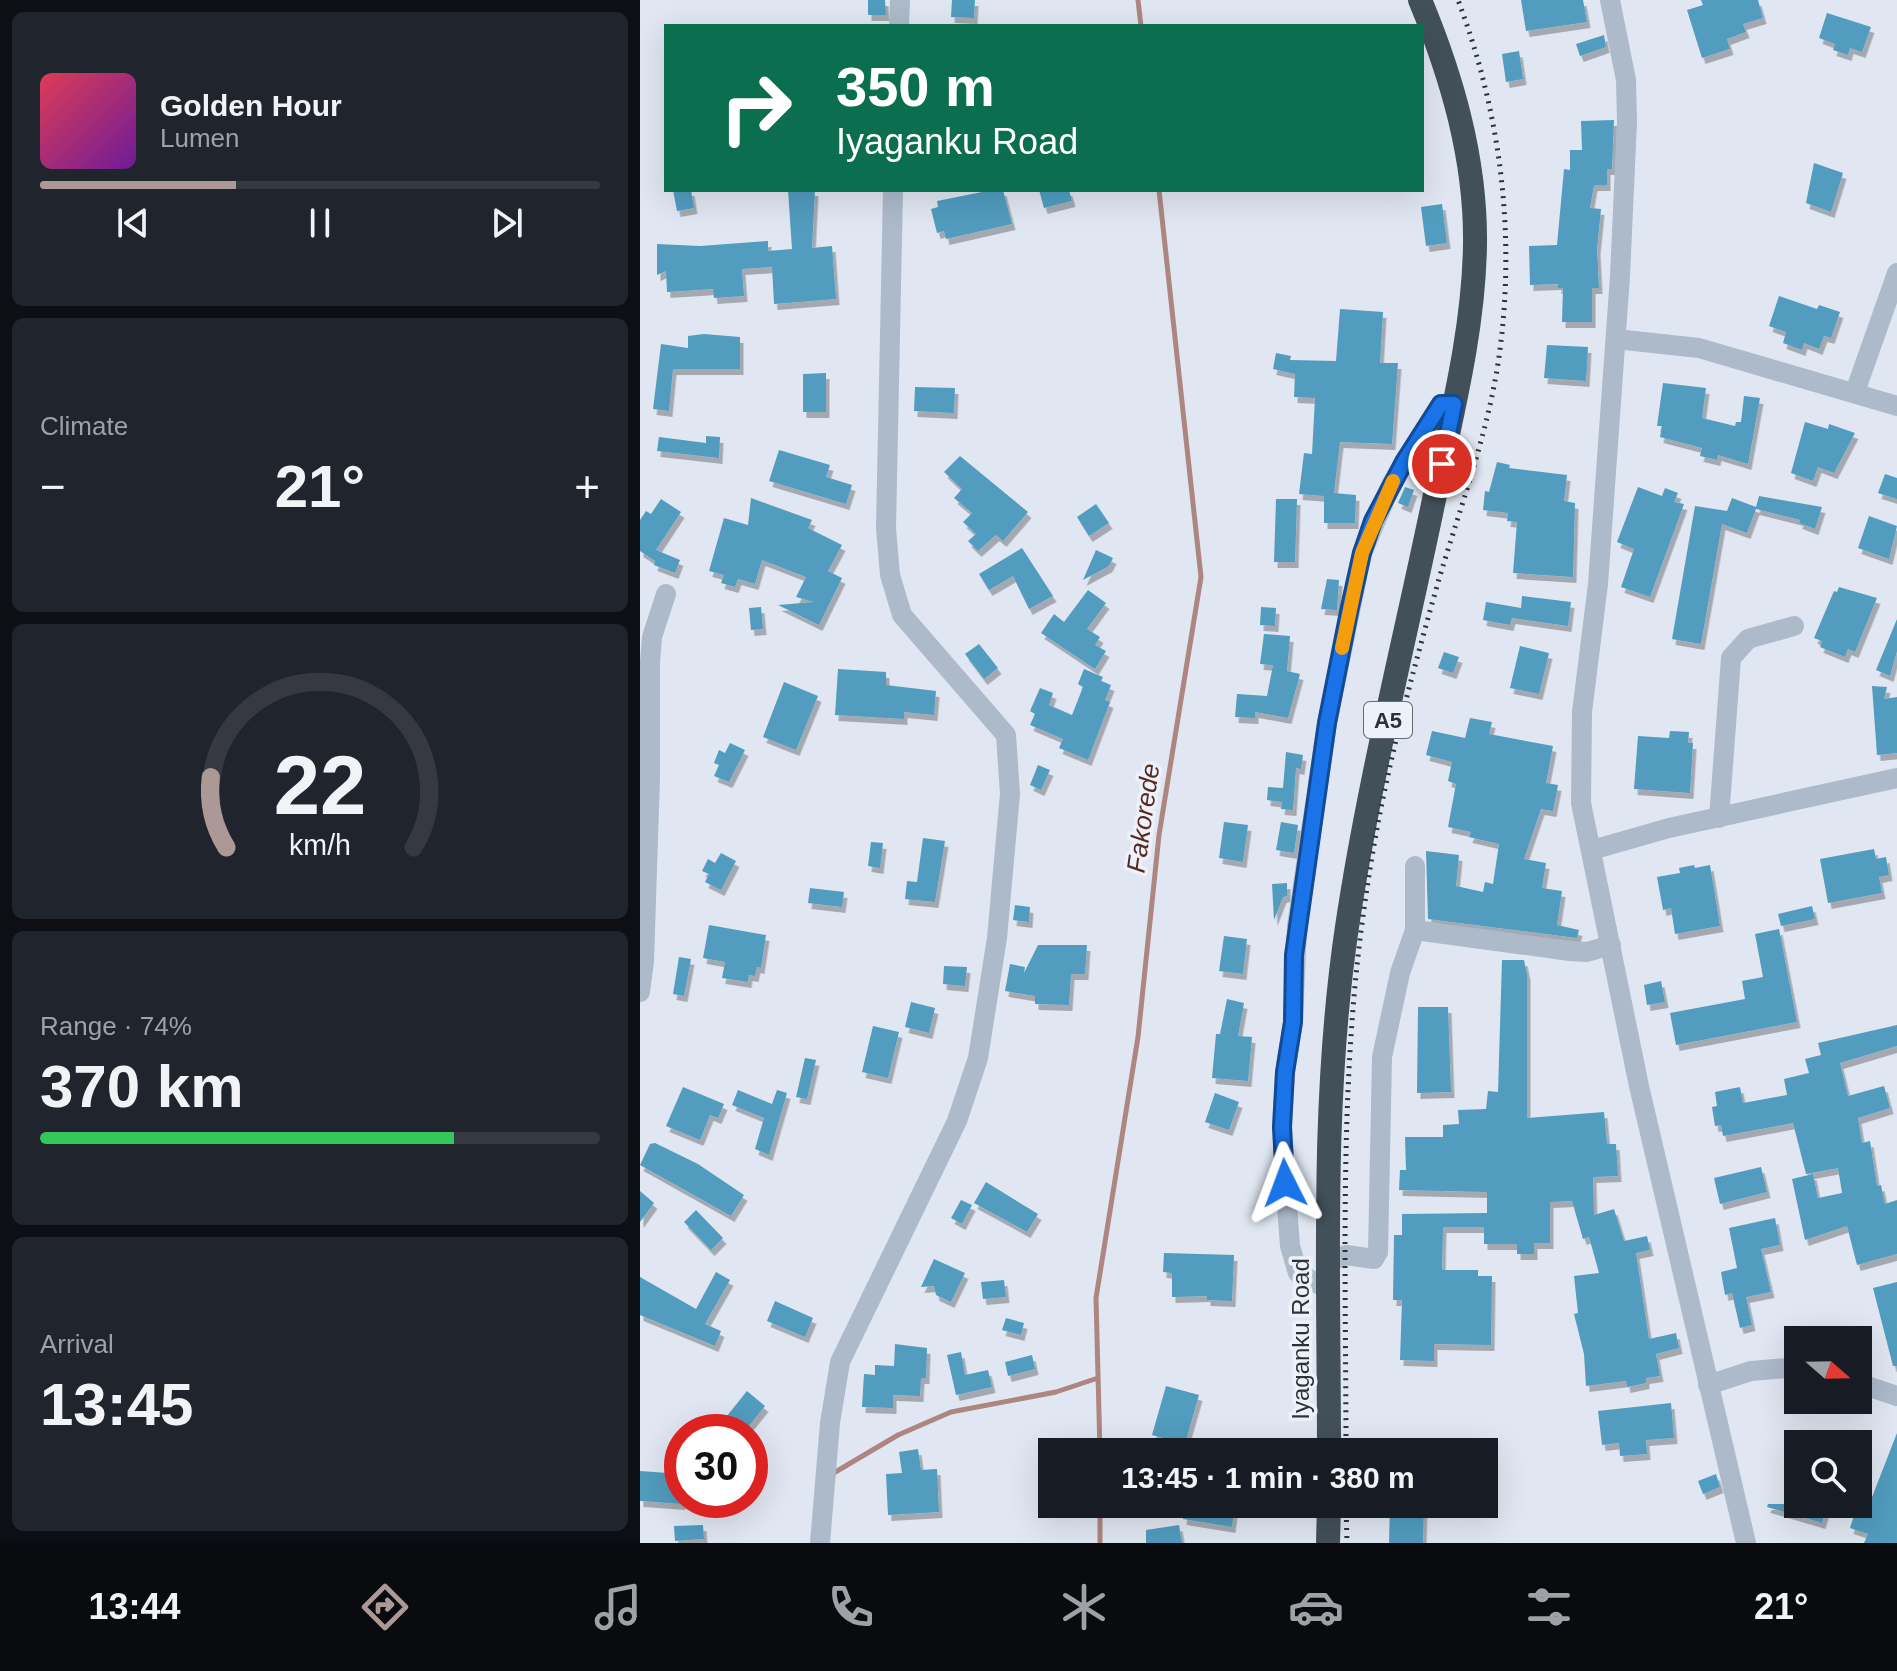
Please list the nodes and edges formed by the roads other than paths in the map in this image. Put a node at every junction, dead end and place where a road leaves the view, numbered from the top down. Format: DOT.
graph roads {
  1 [pos="900,0"];
  2 [pos="1420,0"];
  3 [pos="1610,0"];
  4 [pos="899,24"];
  5 [pos="893,192"];
  6 [pos="1897,273"];
  7 [pos="1616,339"];
  8 [pos="1855,392"];
  9 [pos="1454,404"];
  10 [pos="1897,406"];
  11 [pos="666,594"];
  12 [pos="1794,626"];
  13 [pos="1897,778"];
  14 [pos="1719,818"];
  15 [pos="1592,850"];
  16 [pos="1415,866"];
  17 [pos="1415,930"];
  18 [pos="1611,945"];
  19 [pos="640,992"];
  20 [pos="1329,1262"];
  21 [pos="1329,1290"];
  22 [pos="1784,1368"];
  23 [pos="1708,1385"];
  24 [pos="1872,1388"];
  25 [pos="1897,1396"];
  26 [pos="1329,1438"];
  27 [pos="1329,1518"];
  28 [pos="820,1543"];
  29 [pos="1328,1543"];
  30 [pos="1746,1543"];
  1 -- 4 [label="street"];
  2 -- 9 [label="highway, Iyaganku Road / A5"];
  3 -- 7 [label="street"];
  5 -- 28 [label="street"];
  6 -- 8 [label="street"];
  7 -- 8 [label="street"];
  7 -- 15 [label="street"];
  8 -- 10 [label="street"];
  9 -- 20 [label="highway, Iyaganku Road / A5"];
  9 -- 21 [label="street"];
  11 -- 19 [label="street"];
  12 -- 14 [label="street"];
  13 -- 14 [label="street"];
  14 -- 15 [label="street"];
  15 -- 18 [label="street"];
  16 -- 17 [label="street"];
  17 -- 18 [label="street"];
  17 -- 20 [label="street"];
  18 -- 23 [label="street"];
  20 -- 21 [label="highway, Iyaganku Road / A5"];
  21 -- 26 [label="highway, Iyaganku Road / A5"];
  22 -- 23 [label="street"];
  23 -- 30 [label="street"];
  24 -- 25 [label="street"];
  27 -- 29 [label="highway"];
}
